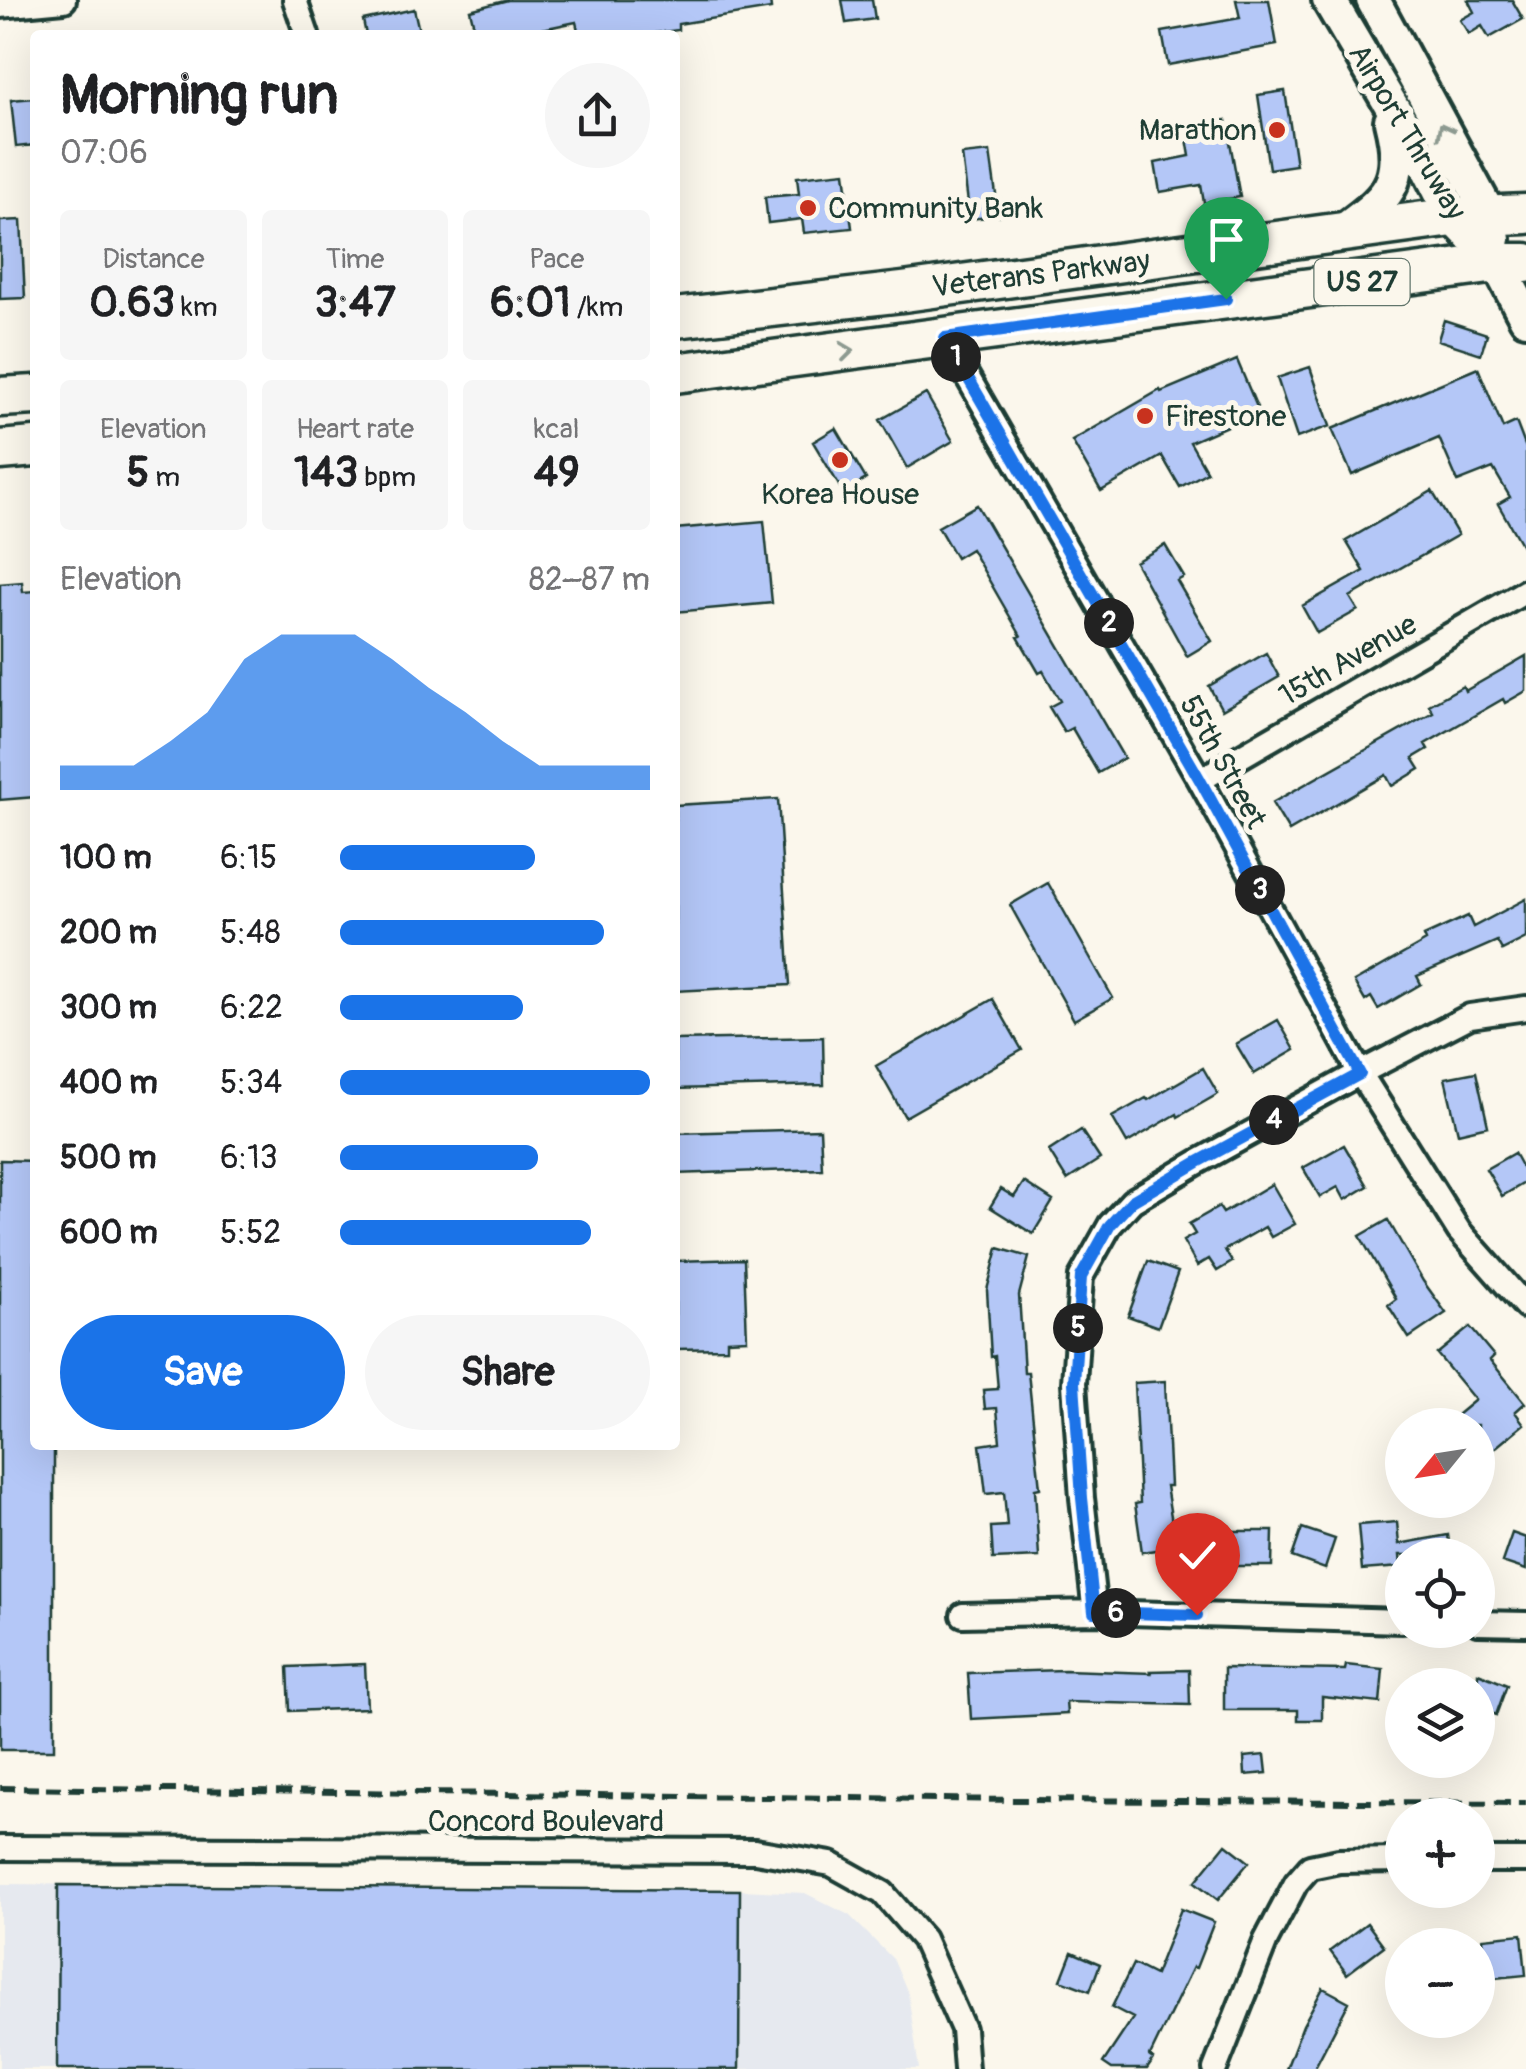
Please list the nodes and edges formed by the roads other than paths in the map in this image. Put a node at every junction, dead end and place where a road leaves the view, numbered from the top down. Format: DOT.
graph roads {
  1 [pos="64,0"];
  2 [pos="295,0"];
  3 [pos="1329,0"];
  4 [pos="1373,0"];
  5 [pos="0,6"];
  6 [pos="305,30"];
  7 [pos="1384,98"];
  8 [pos="1490,216"];
  9 [pos="1340,233"];
  10 [pos="1512,263"];
  11 [pos="743,310"];
  12 [pos="680,317"];
  13 [pos="1526,318"];
  14 [pos="945,338"];
  15 [pos="750,363"];
  16 [pos="680,371"];
  17 [pos="30,395"];
  18 [pos="0,398"];
  19 [pos="30,447"];
  20 [pos="0,450"];
  21 [pos="1526,591"];
  22 [pos="1200,780"];
  23 [pos="1526,1008"];
  24 [pos="1360,1074"];
  25 [pos="1526,1307"];
  26 [pos="1094,1612"];
  27 [pos="963,1615"];
  28 [pos="1385,1621"];
  29 [pos="1495,1623"];
  30 [pos="1526,1624"];
  31 [pos="0,1848"];
  32 [pos="1385,1860"];
  33 [pos="1495,1860"];
  34 [pos="1526,1860"];
  35 [pos="966,2069"];
  36 [pos="1215,2069"];
  1 -- 5 [label="street"];
  2 -- 6 [label="street"];
  3 -- 7 [label="main road, Airport Thruway"];
  8 -- 4 [label="main road, Airport Thruway, one-way"];
  7 -- 8 [label="main road, Airport Thruway"];
  7 -- 9 [label="main road"];
  8 -- 9 [label="main road, Veterans Parkway / US 27"];
  8 -- 10 [label="main road, Airport Thruway"];
  9 -- 11 [label="main road, Veterans Parkway / US 27"];
  10 -- 13 [label="main road, Airport Thruway"];
  10 -- 14 [label="main road, Veterans Parkway / US 27"];
  11 -- 12 [label="main road, Veterans Parkway / US 27"];
  11 -- 15 [label="main road"];
  15 -- 14 [label="main road, Veterans Parkway / US 27, one-way"];
  14 -- 22 [label="street, 55th Street"];
  15 -- 16 [label="main road, Veterans Parkway / US 27"];
  17 -- 18 [label="main road"];
  19 -- 20 [label="main road"];
  21 -- 22 [label="street, 15th Avenue"];
  22 -- 24 [label="street, 55th Street"];
  23 -- 24 [label="street"];
  24 -- 25 [label="street, 55th Street"];
  24 -- 26 [label="street"];
  26 -- 27 [label="street"];
  26 -- 28 [label="street"];
  29 -- 30 [label="street"];
  31 -- 35 [label="street, Concord Boulevard"];
  32 -- 36 [label="street"];
  33 -- 34 [label="street"];
}
